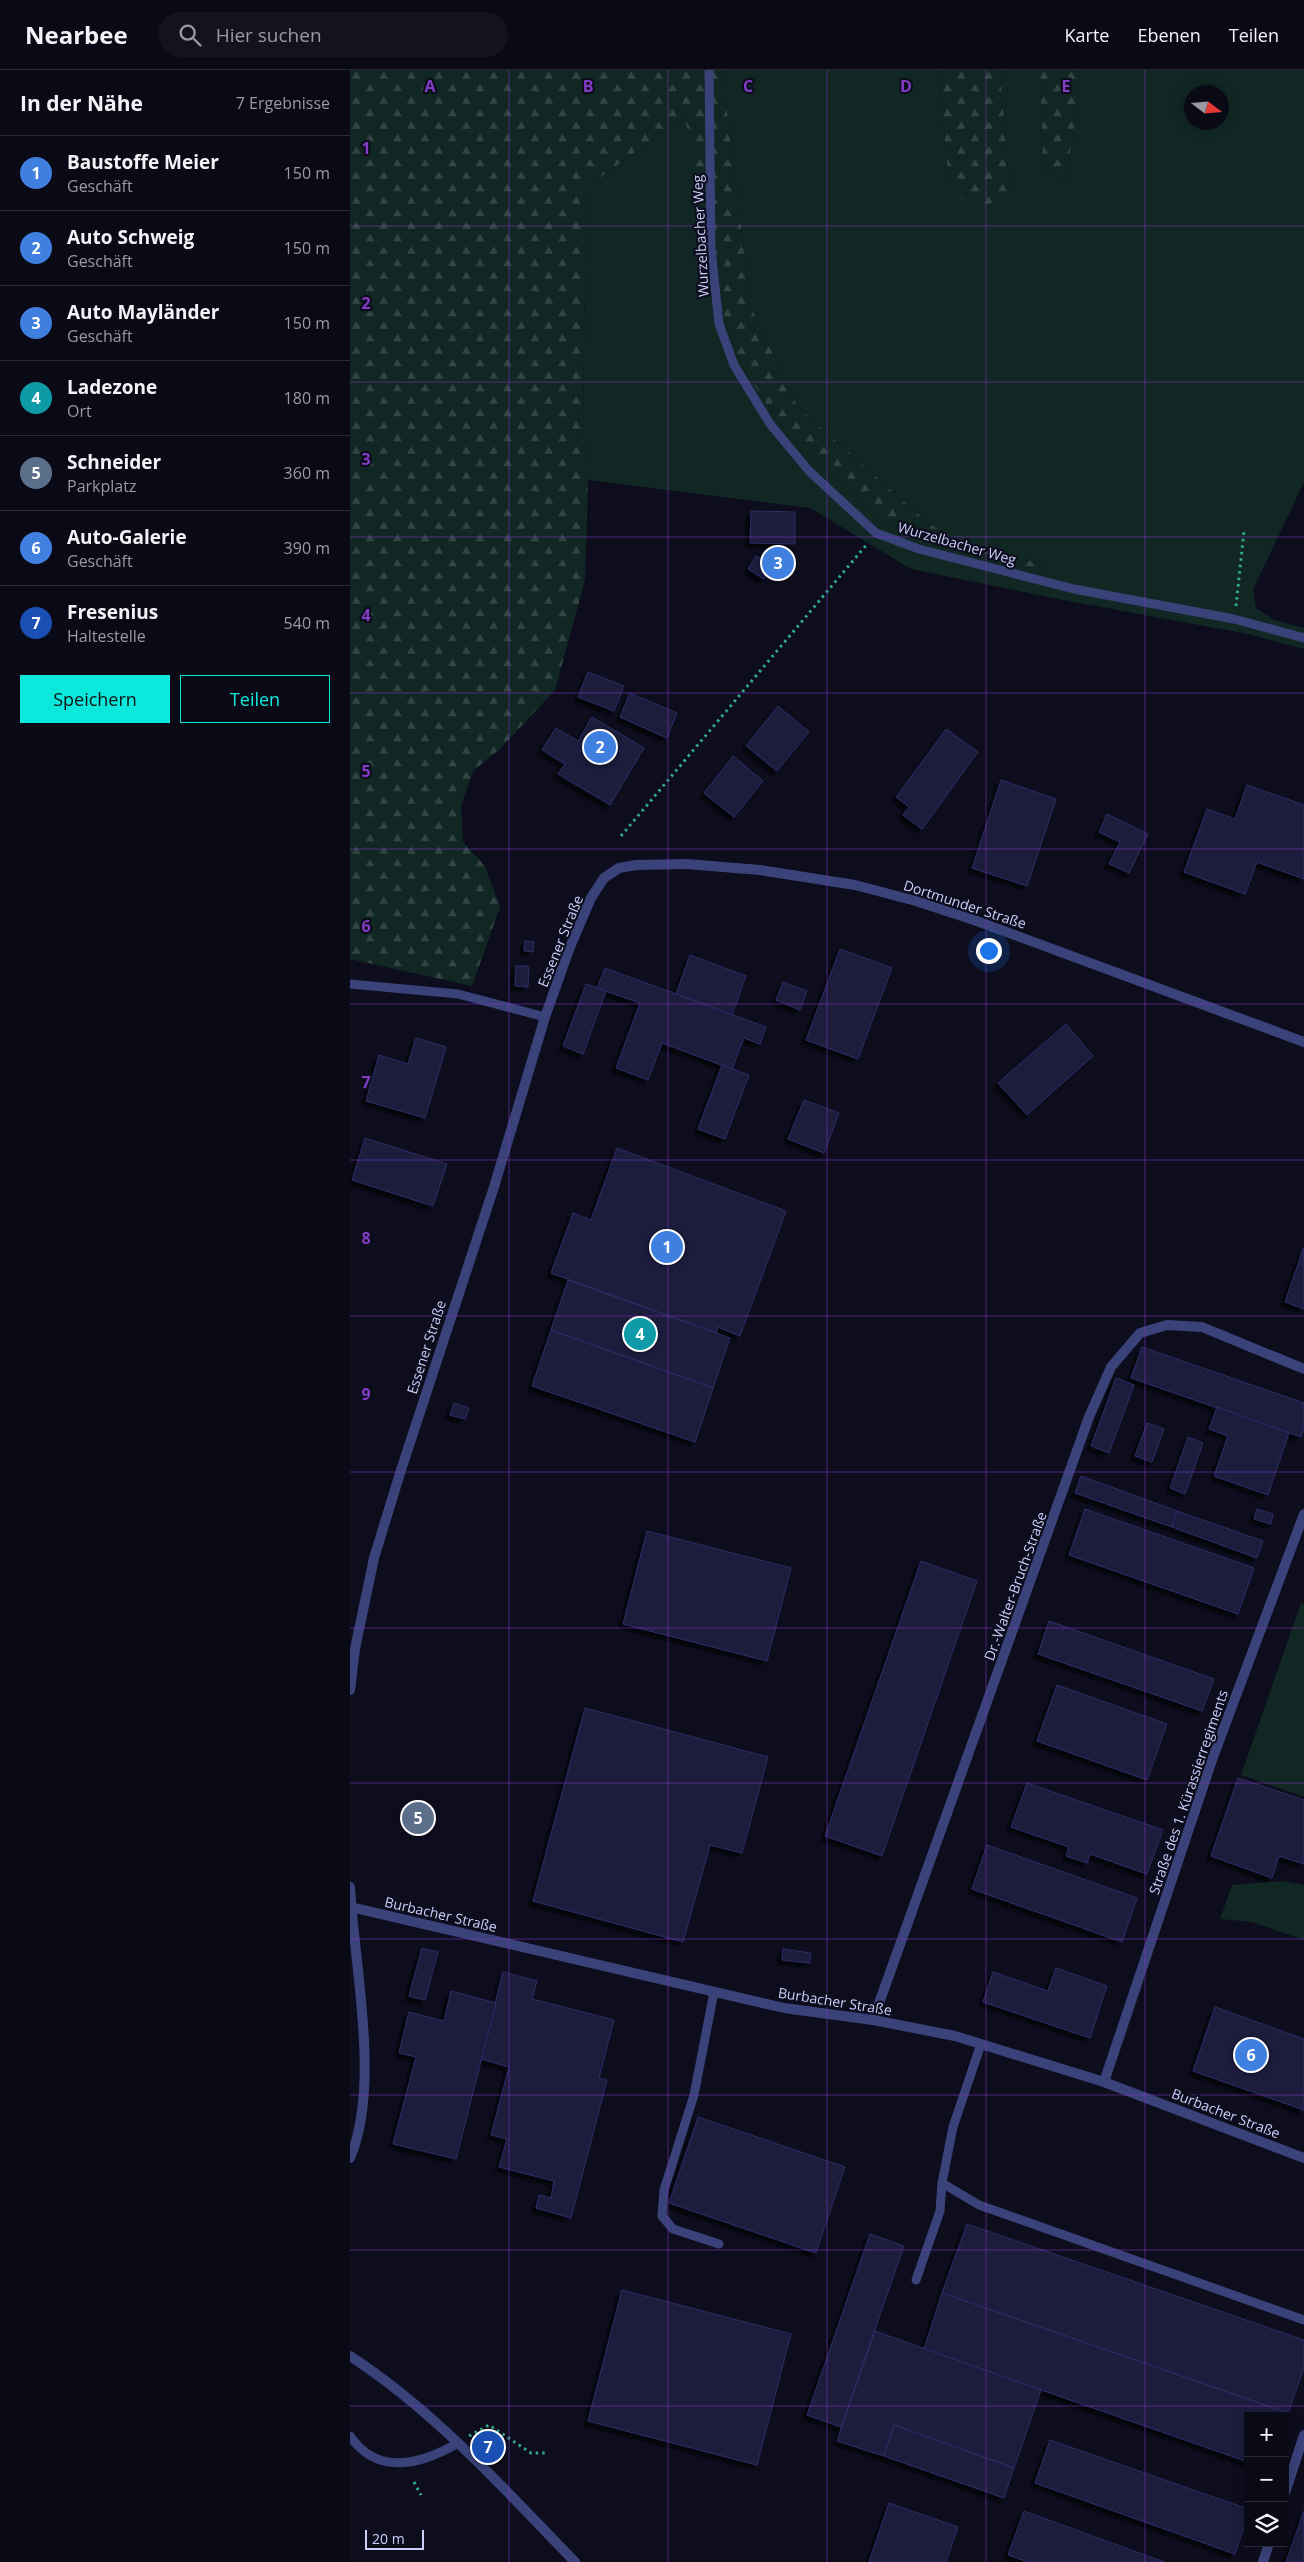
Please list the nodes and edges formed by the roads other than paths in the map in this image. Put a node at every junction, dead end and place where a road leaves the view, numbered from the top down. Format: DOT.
graph roads {
  1 [pos="709,70"];
  2 [pos="1304,638"];
  3 [pos="604,878"];
  4 [pos="350,984"];
  5 [pos="546,1017"];
  6 [pos="1304,1042"];
  7 [pos="1304,1369"];
  8 [pos="1304,1514"];
  9 [pos="350,1690"];
  10 [pos="350,1887"];
  11 [pos="351,1907"];
  12 [pos="714,1992"];
  13 [pos="873,2020"];
  14 [pos="981,2044"];
  15 [pos="1104,2082"];
  16 [pos="350,2158"];
  17 [pos="1304,2158"];
  18 [pos="942,2183"];
  19 [pos="719,2244"];
  20 [pos="916,2280"];
  21 [pos="1304,2320"];
  22 [pos="351,2358"];
  23 [pos="1304,2435"];
  24 [pos="350,2436"];
  25 [pos="458,2443"];
  26 [pos="1289,2481"];
  27 [pos="1268,2547"];
  28 [pos="575,2562"];
  29 [pos="1263,2562"];
  1 -- 2 [label="lane, Wurzelbacher Weg"];
  3 -- 5 [label="street, Essener Straße"];
  3 -- 6 [label="street, Dortmunder Straße"];
  4 -- 5 [label="lane"];
  5 -- 9 [label="street, Essener Straße"];
  7 -- 13 [label="street, Dr.-Walter-Bruch-Straße"];
  8 -- 15 [label="street, Straße des 1. Kürassierregiments"];
  10 -- 11 [label="street"];
  11 -- 12 [label="street, Burbacher Straße"];
  11 -- 16 [label="street"];
  12 -- 13 [label="street, Burbacher Straße"];
  12 -- 19 [label="lane"];
  13 -- 14 [label="street, Burbacher Straße"];
  14 -- 15 [label="street, Burbacher Straße"];
  14 -- 18 [label="lane"];
  15 -- 17 [label="street, Burbacher Straße"];
  18 -- 20 [label="lane"];
  18 -- 21 [label="lane"];
  22 -- 25 [label="street"];
  23 -- 26 [label="street"];
  24 -- 25 [label="lane"];
  25 -- 28 [label="street"];
  27 -- 29 [label="street"];
}
